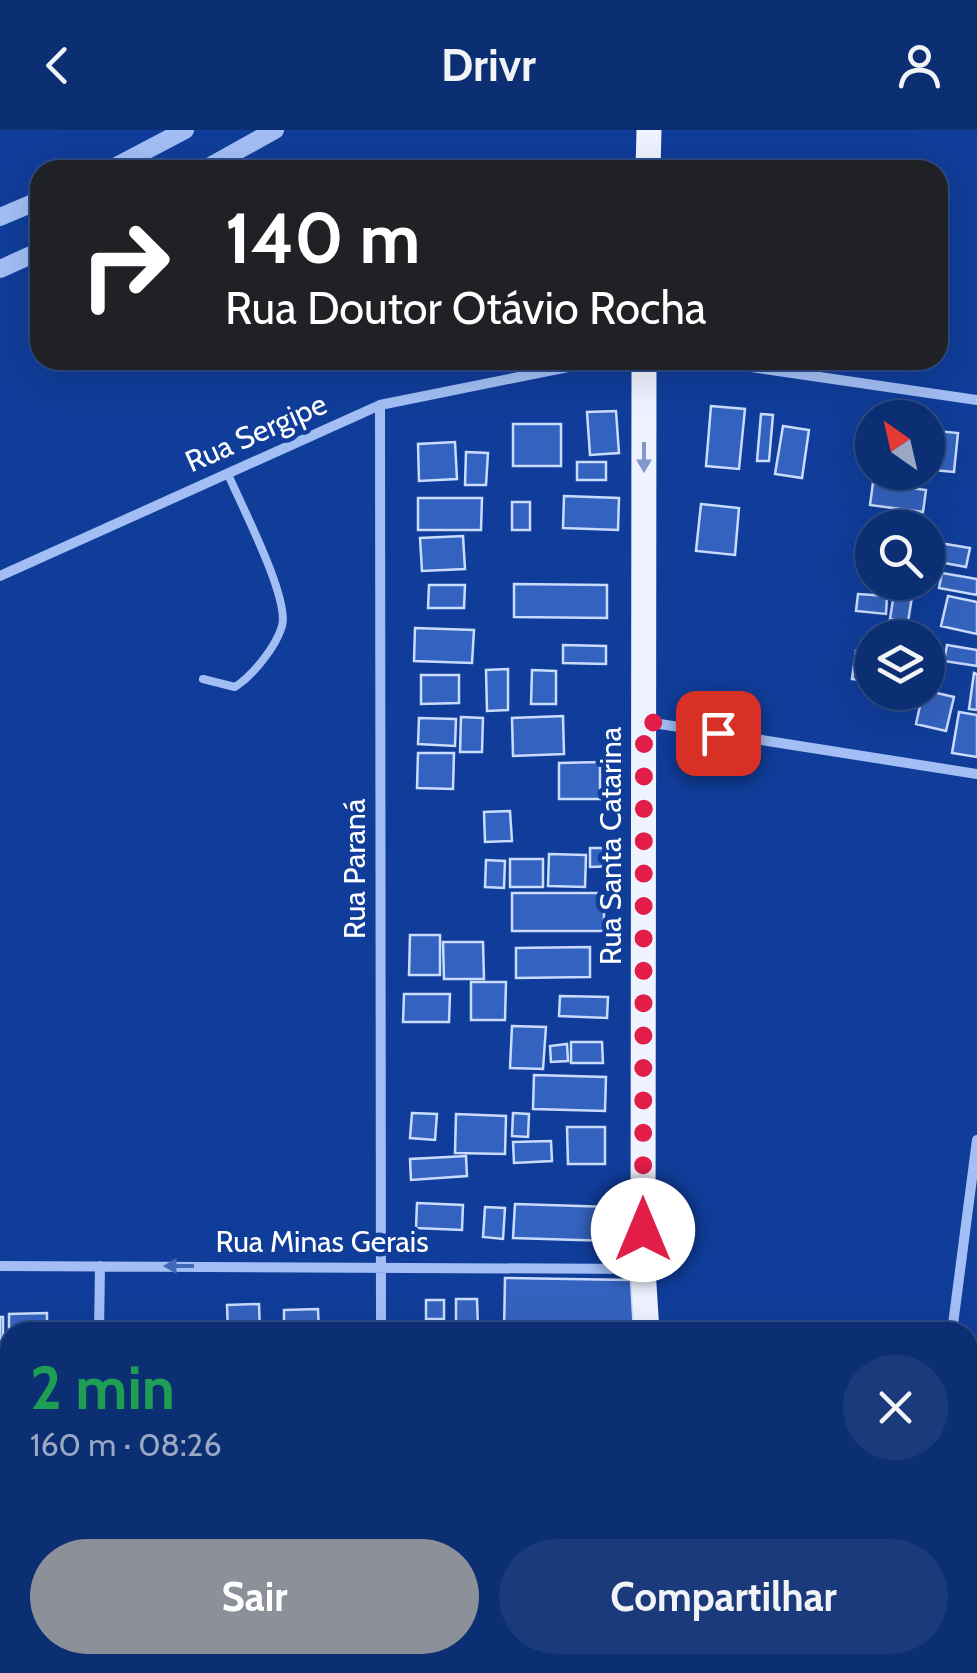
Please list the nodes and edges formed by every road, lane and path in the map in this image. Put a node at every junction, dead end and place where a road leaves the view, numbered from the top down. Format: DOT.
graph roads {
  1 [pos="185,130"];
  2 [pos="274,130"];
  3 [pos="649,130"];
  4 [pos="128,160"];
  5 [pos="221,160"];
  6 [pos="648,160"];
  7 [pos="30,204"];
  8 [pos="0,217"];
  9 [pos="30,255"];
  10 [pos="0,269"];
  11 [pos="553,370"];
  12 [pos="644,370"];
  13 [pos="771,370"];
  14 [pos="977,400"];
  15 [pos="380,405"];
  16 [pos="228,474"];
  17 [pos="0,576"];
  18 [pos="203,678"];
  19 [pos="644,721"];
  20 [pos="977,774"];
  21 [pos="977,1140"];
  22 [pos="0,1266"];
  23 [pos="100,1266"];
  24 [pos="381,1268"];
  25 [pos="643,1269"];
  26 [pos="100,1322"];
  27 [pos="381,1322"];
  28 [pos="646,1322"];
  29 [pos="953,1322"];
  1 -- 4 [label="street"];
  2 -- 5 [label="street"];
  3 -- 6 [label="main road"];
  7 -- 8 [label="street"];
  9 -- 10 [label="street"];
  11 -- 15 [label="street, Rua Sergipe"];
  12 -- 19 [label="main road, Rua Santa Catarina, one-way"];
  13 -- 14 [label="street"];
  15 -- 16 [label="street, Rua Sergipe"];
  15 -- 24 [label="street, Rua Paraná"];
  16 -- 17 [label="street, Rua Sergipe"];
  16 -- 18 [label="lane"];
  19 -- 20 [label="street"];
  19 -- 25 [label="main road, Rua Santa Catarina"];
  21 -- 29 [label="street"];
  22 -- 23 [label="street, Rua Minas Gerais"];
  24 -- 23 [label="street, Rua Minas Gerais, one-way"];
  23 -- 26 [label="street"];
  24 -- 25 [label="street, Rua Minas Gerais"];
  24 -- 27 [label="street, Rua Paraná"];
  25 -- 28 [label="main road, Rua Santa Catarina"];
}
